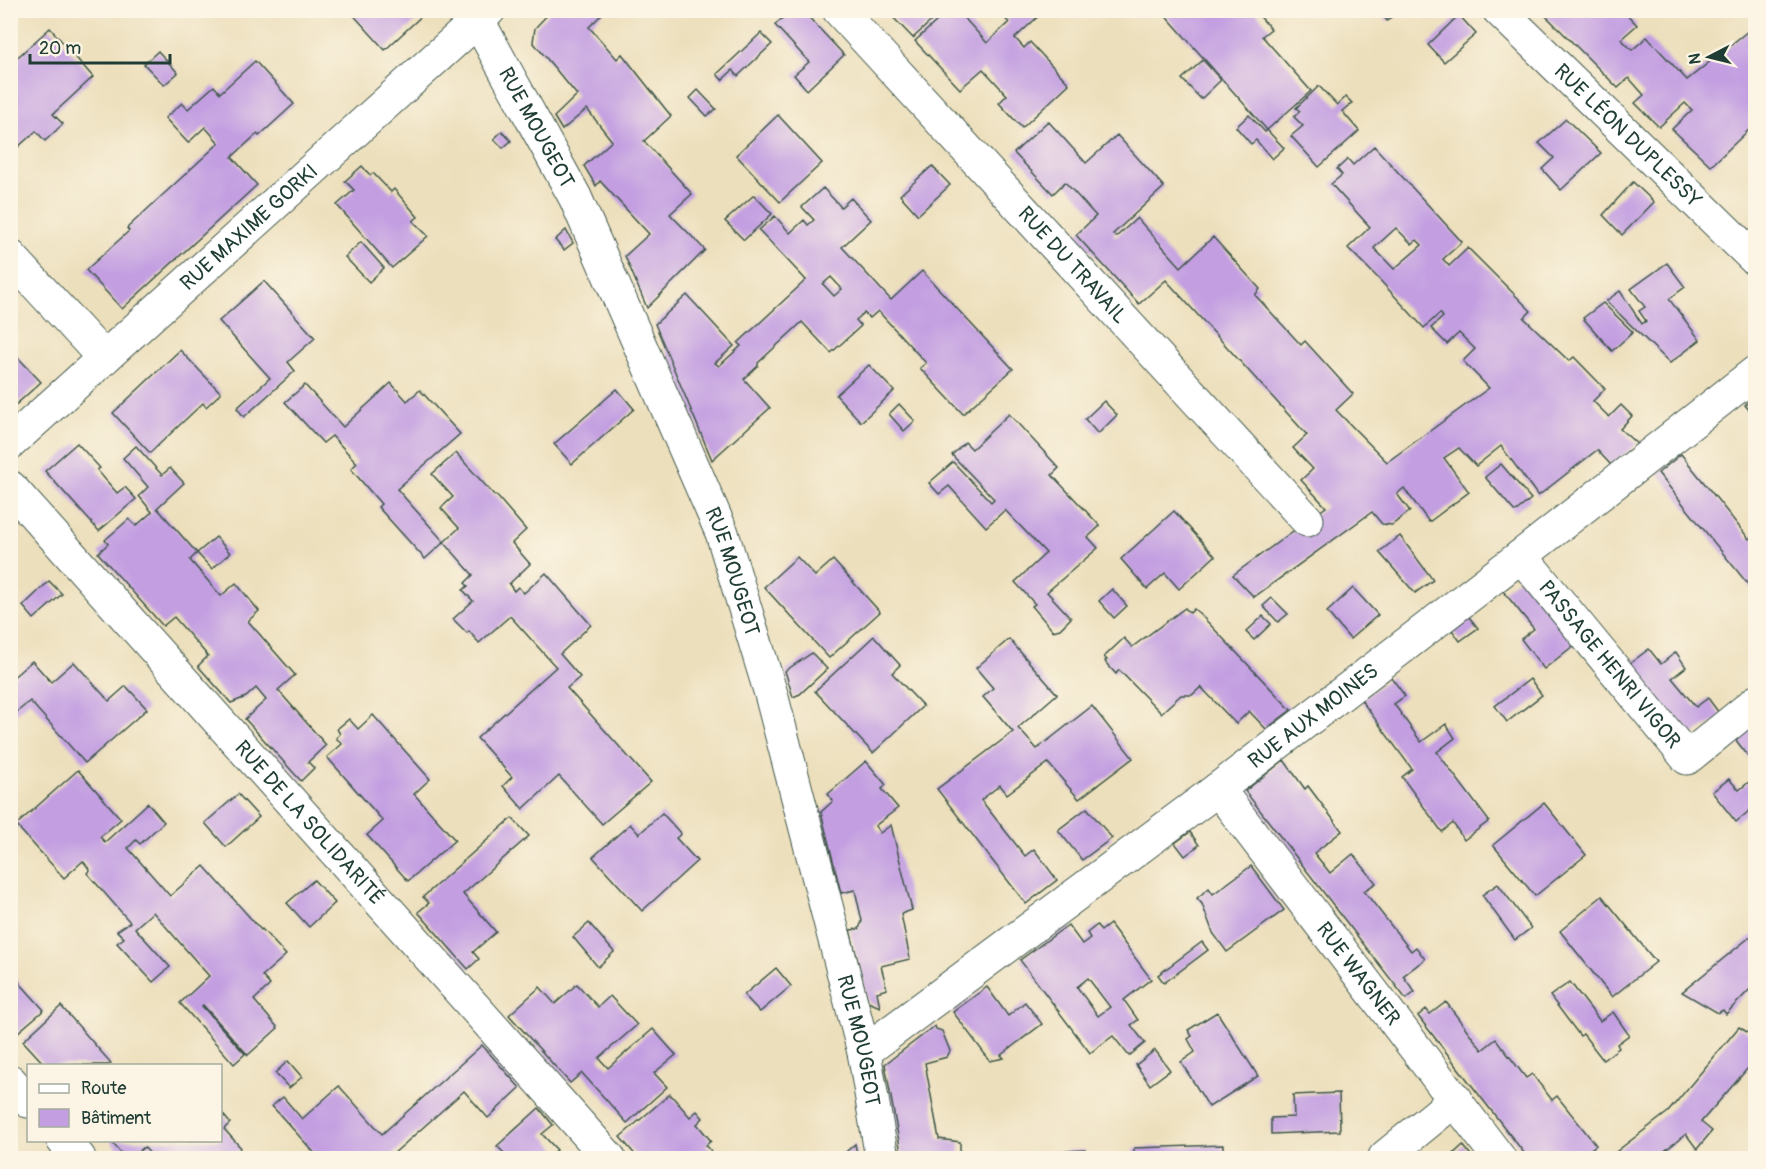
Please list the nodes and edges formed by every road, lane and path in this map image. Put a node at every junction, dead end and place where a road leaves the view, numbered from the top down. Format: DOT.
graph roads {
  1 [pos="839,10"];
  2 [pos="1499,10"];
  3 [pos="480,14"];
  4 [pos="10,256"];
  5 [pos="1755,260"];
  6 [pos="104,358"];
  7 [pos="1755,372"];
  8 [pos="10,442"];
  9 [pos="10,487"];
  10 [pos="1307,520"];
  11 [pos="1521,556"];
  12 [pos="1755,702"];
  13 [pos="1218,789"];
  14 [pos="864,1052"];
  15 [pos="10,1081"];
  16 [pos="1455,1099"];
  17 [pos="27,1100"];
  18 [pos="65,1142"];
  19 [pos="79,1158"];
  20 [pos="609,1158"];
  21 [pos="882,1158"];
  22 [pos="1385,1158"];
  23 [pos="1499,1158"];
  1 -- 10 [label="street, RUE DU TRAVAIL"];
  2 -- 5 [label="street, RUE LÉON DUPLESSY"];
  3 -- 6 [label="street, RUE MAXIME GORKI"];
  3 -- 14 [label="street, RUE MOUGEOT"];
  4 -- 6 [label="street"];
  6 -- 8 [label="street, RUE MAXIME GORKI"];
  7 -- 11 [label="street, RUE AUX MOINES"];
  9 -- 20 [label="street, RUE DE LA SOLIDARITÉ"];
  11 -- 12 [label="street, PASSAGE HENRI VIGOR"];
  11 -- 13 [label="street, RUE AUX MOINES"];
  13 -- 14 [label="street, RUE AUX MOINES"];
  13 -- 16 [label="street, RUE WAGNER"];
  14 -- 21 [label="street, RUE MOUGEOT"];
  15 -- 17 [label="street"];
  16 -- 22 [label="street"];
  16 -- 23 [label="street, RUE WAGNER"];
  18 -- 19 [label="street"];
}
